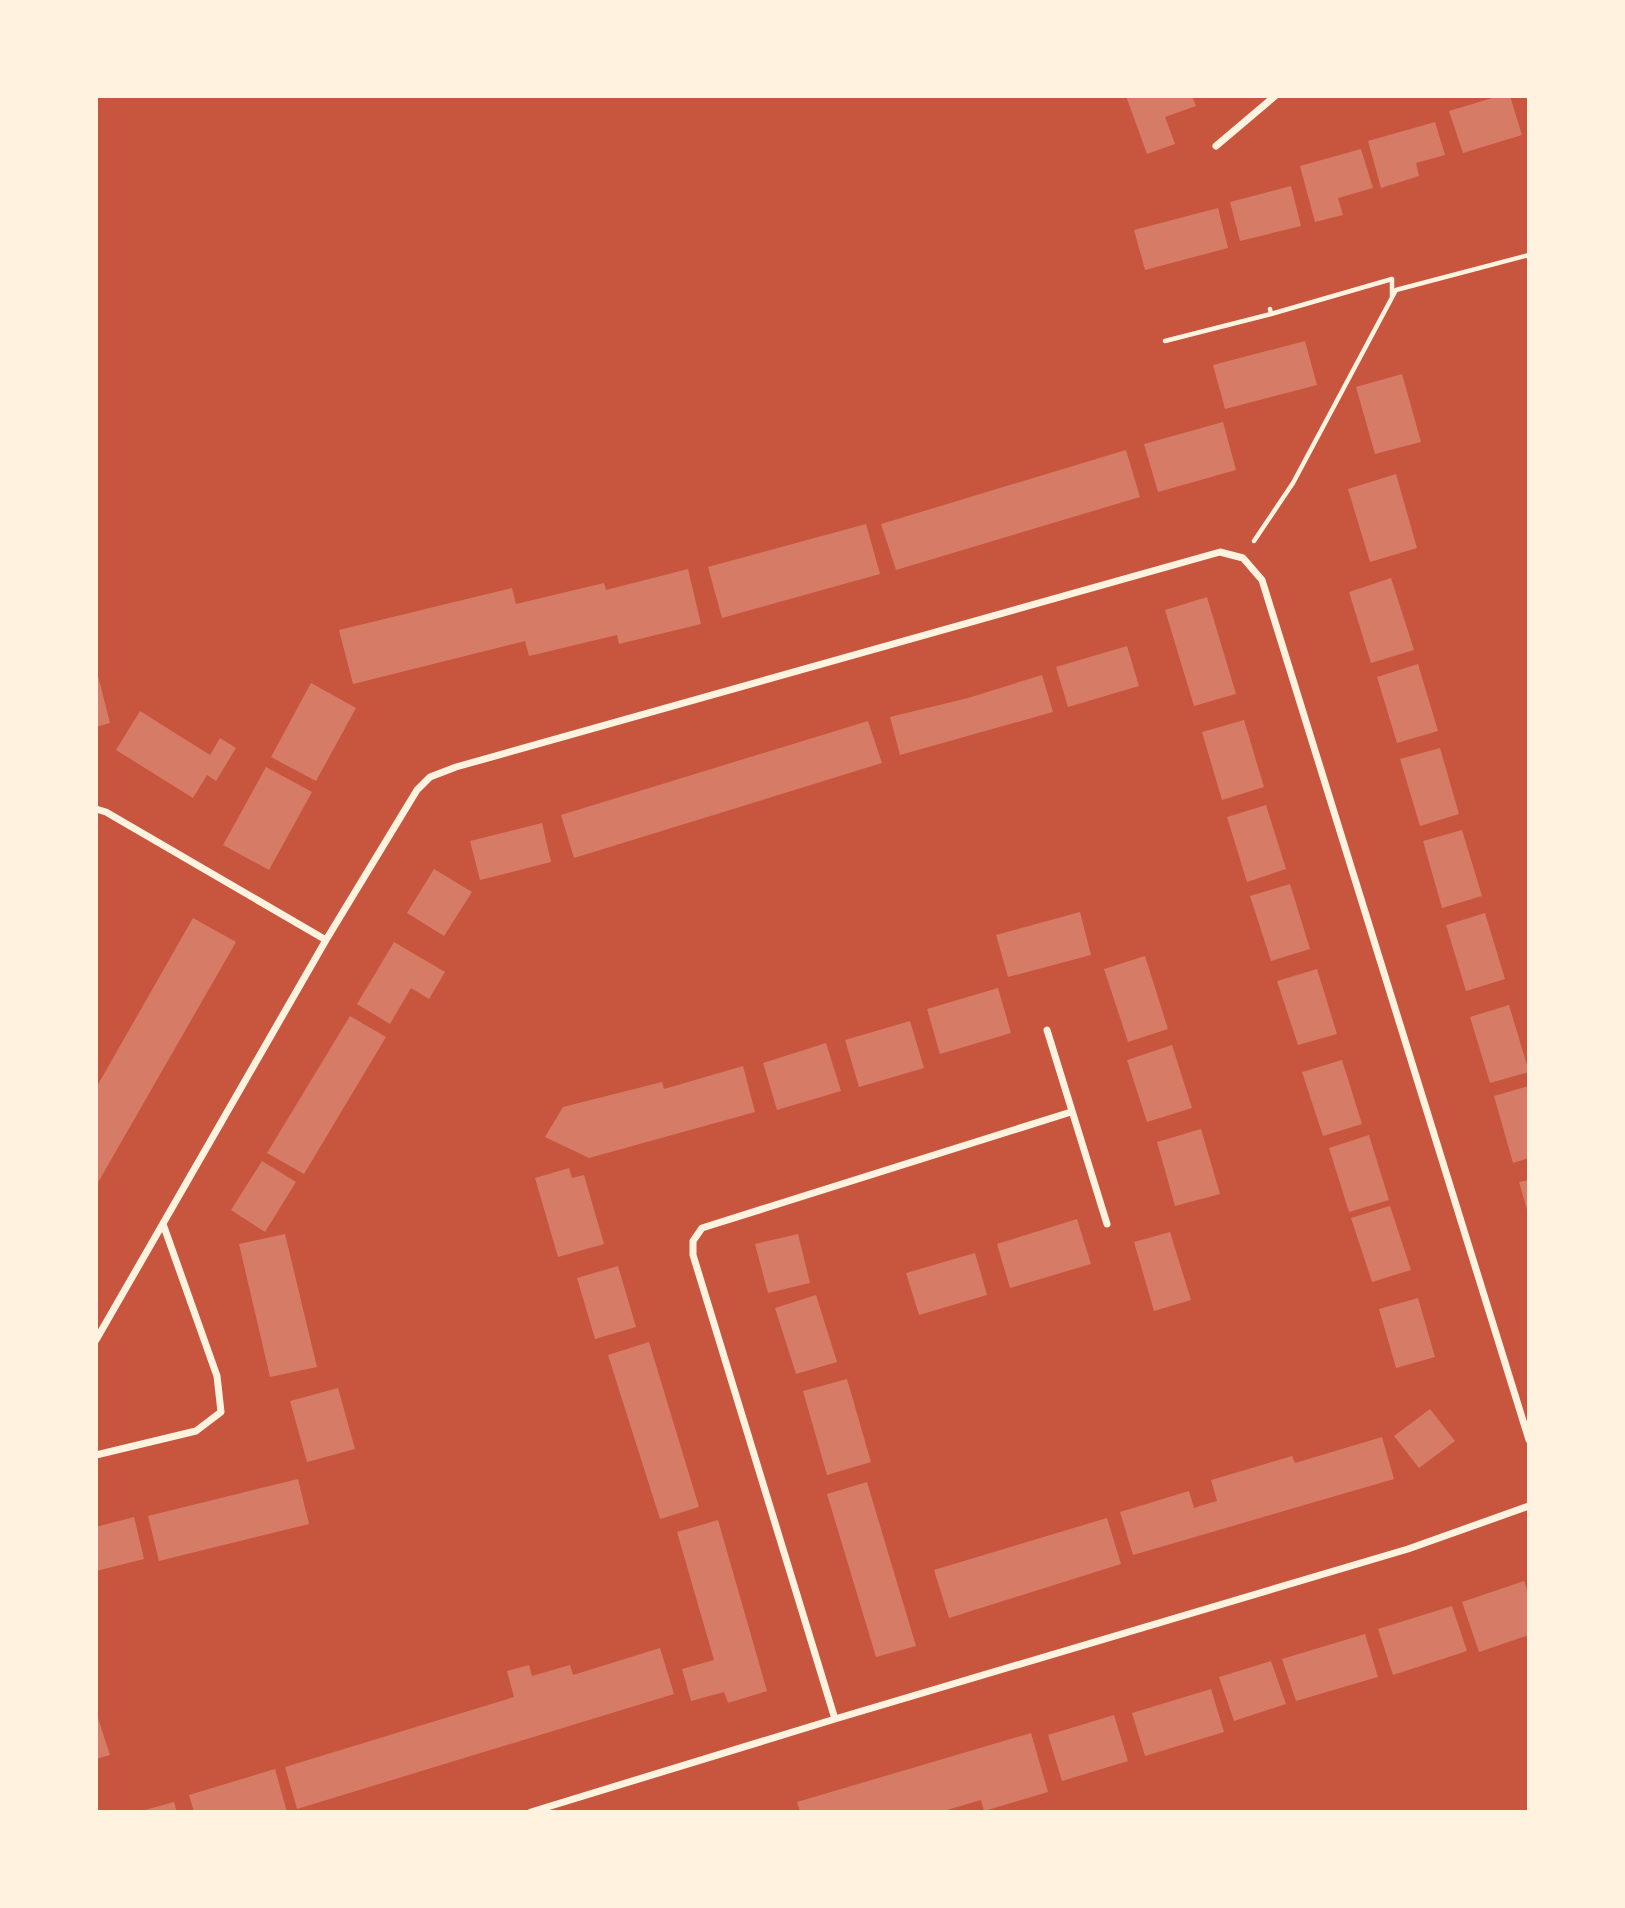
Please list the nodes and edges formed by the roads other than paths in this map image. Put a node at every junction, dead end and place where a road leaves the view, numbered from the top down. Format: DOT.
graph roads {
  1 [pos="1275,96"];
  2 [pos="1216,146"];
  3 [pos="96,809"];
  4 [pos="326,940"];
  5 [pos="1047,1030"];
  6 [pos="1071,1112"];
  7 [pos="163,1224"];
  8 [pos="1107,1224"];
  9 [pos="96,1340"];
  10 [pos="1529,1440"];
  11 [pos="96,1455"];
  12 [pos="1529,1506"];
  13 [pos="835,1719"];
  14 [pos="531,1812"];
  1 -- 2 [label="street"];
  3 -- 4 [label="street"];
  4 -- 7 [label="street"];
  4 -- 10 [label="street"];
  5 -- 6 [label="street"];
  6 -- 8 [label="street"];
  6 -- 13 [label="street"];
  7 -- 9 [label="street"];
  7 -- 11 [label="street"];
  12 -- 13 [label="street"];
  13 -- 14 [label="street"];
}
